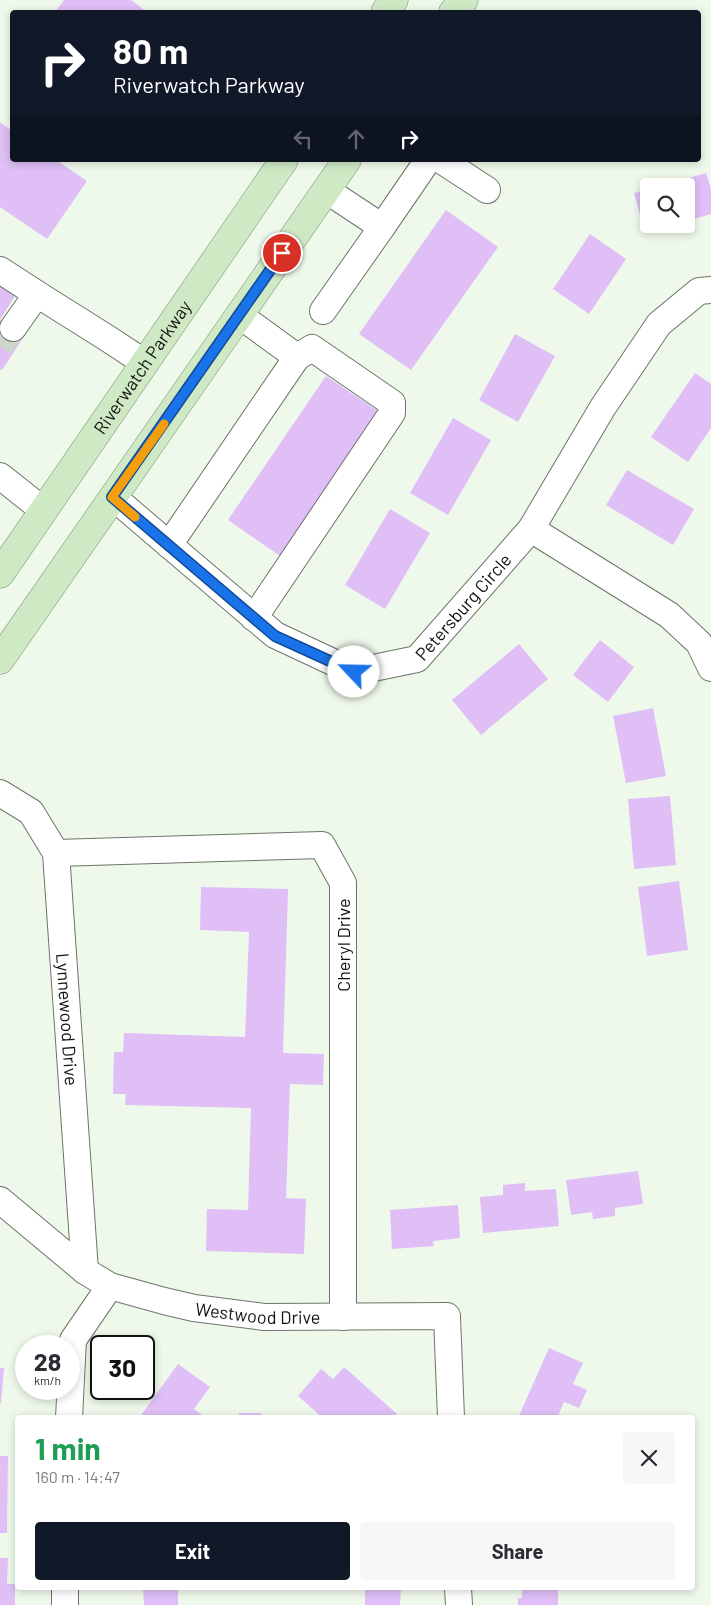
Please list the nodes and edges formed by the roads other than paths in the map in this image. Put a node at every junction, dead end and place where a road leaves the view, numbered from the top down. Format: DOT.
graph roads {
  1 [pos="464,0"];
  2 [pos="455,10"];
  3 [pos="283,162"];
  4 [pos="346,162"];
  5 [pos="427,162"];
  6 [pos="445,162"];
  7 [pos="326,190"];
  8 [pos="486,190"];
  9 [pos="382,227"];
  10 [pos="0,270"];
  11 [pos="711,290"];
  12 [pos="37,294"];
  13 [pos="323,311"];
  14 [pos="239,315"];
  15 [pos="13,328"];
  16 [pos="297,357"];
  17 [pos="145,363"];
  18 [pos="0,476"];
  19 [pos="112,497"];
  20 [pos="43,510"];
  21 [pos="530,529"];
  22 [pos="169,545"];
  23 [pos="0,574"];
  24 [pos="254,618"];
  25 [pos="0,660"];
  26 [pos="711,668"];
  27 [pos="0,793"];
  28 [pos="56,853"];
  29 [pos="0,1200"];
  30 [pos="85,1271"];
  31 [pos="110,1286"];
  32 [pos="343,1317"];
  33 [pos="69,1415"];
  34 [pos="451,1415"];
  35 [pos="65,1590"];
  36 [pos="458,1590"];
  37 [pos="65,1605"];
  38 [pos="459,1605"];
  1 -- 2 [label="main road"];
  3 -- 17 [label="main road, Riverwatch Parkway"];
  4 -- 7 [label="main road"];
  5 -- 9 [label="street"];
  6 -- 8 [label="street"];
  7 -- 9 [label="street"];
  7 -- 14 [label="main road"];
  9 -- 13 [label="street"];
  10 -- 12 [label="street"];
  11 -- 21 [label="street, Petersburg Circle"];
  12 -- 15 [label="street"];
  12 -- 17 [label="street"];
  14 -- 16 [label="street"];
  14 -- 19 [label="main road"];
  16 -- 22 [label="street"];
  16 -- 24 [label="street"];
  17 -- 20 [label="main road, Riverwatch Parkway"];
  18 -- 20 [label="street"];
  19 -- 22 [label="street, Petersburg Circle"];
  19 -- 25 [label="main road"];
  20 -- 23 [label="main road, Riverwatch Parkway"];
  21 -- 24 [label="street, Petersburg Circle"];
  21 -- 26 [label="street"];
  22 -- 24 [label="street, Petersburg Circle"];
  27 -- 28 [label="street, Lynnewood Drive"];
  28 -- 30 [label="street, Lynnewood Drive"];
  28 -- 32 [label="street, Cheryl Drive"];
  29 -- 30 [label="street, Westwood Drive"];
  30 -- 31 [label="street, Westwood Drive"];
  31 -- 32 [label="street, Westwood Drive"];
  31 -- 33 [label="street"];
  32 -- 34 [label="street, Westwood Drive"];
  35 -- 37 [label="street"];
  36 -- 38 [label="street"];
}
